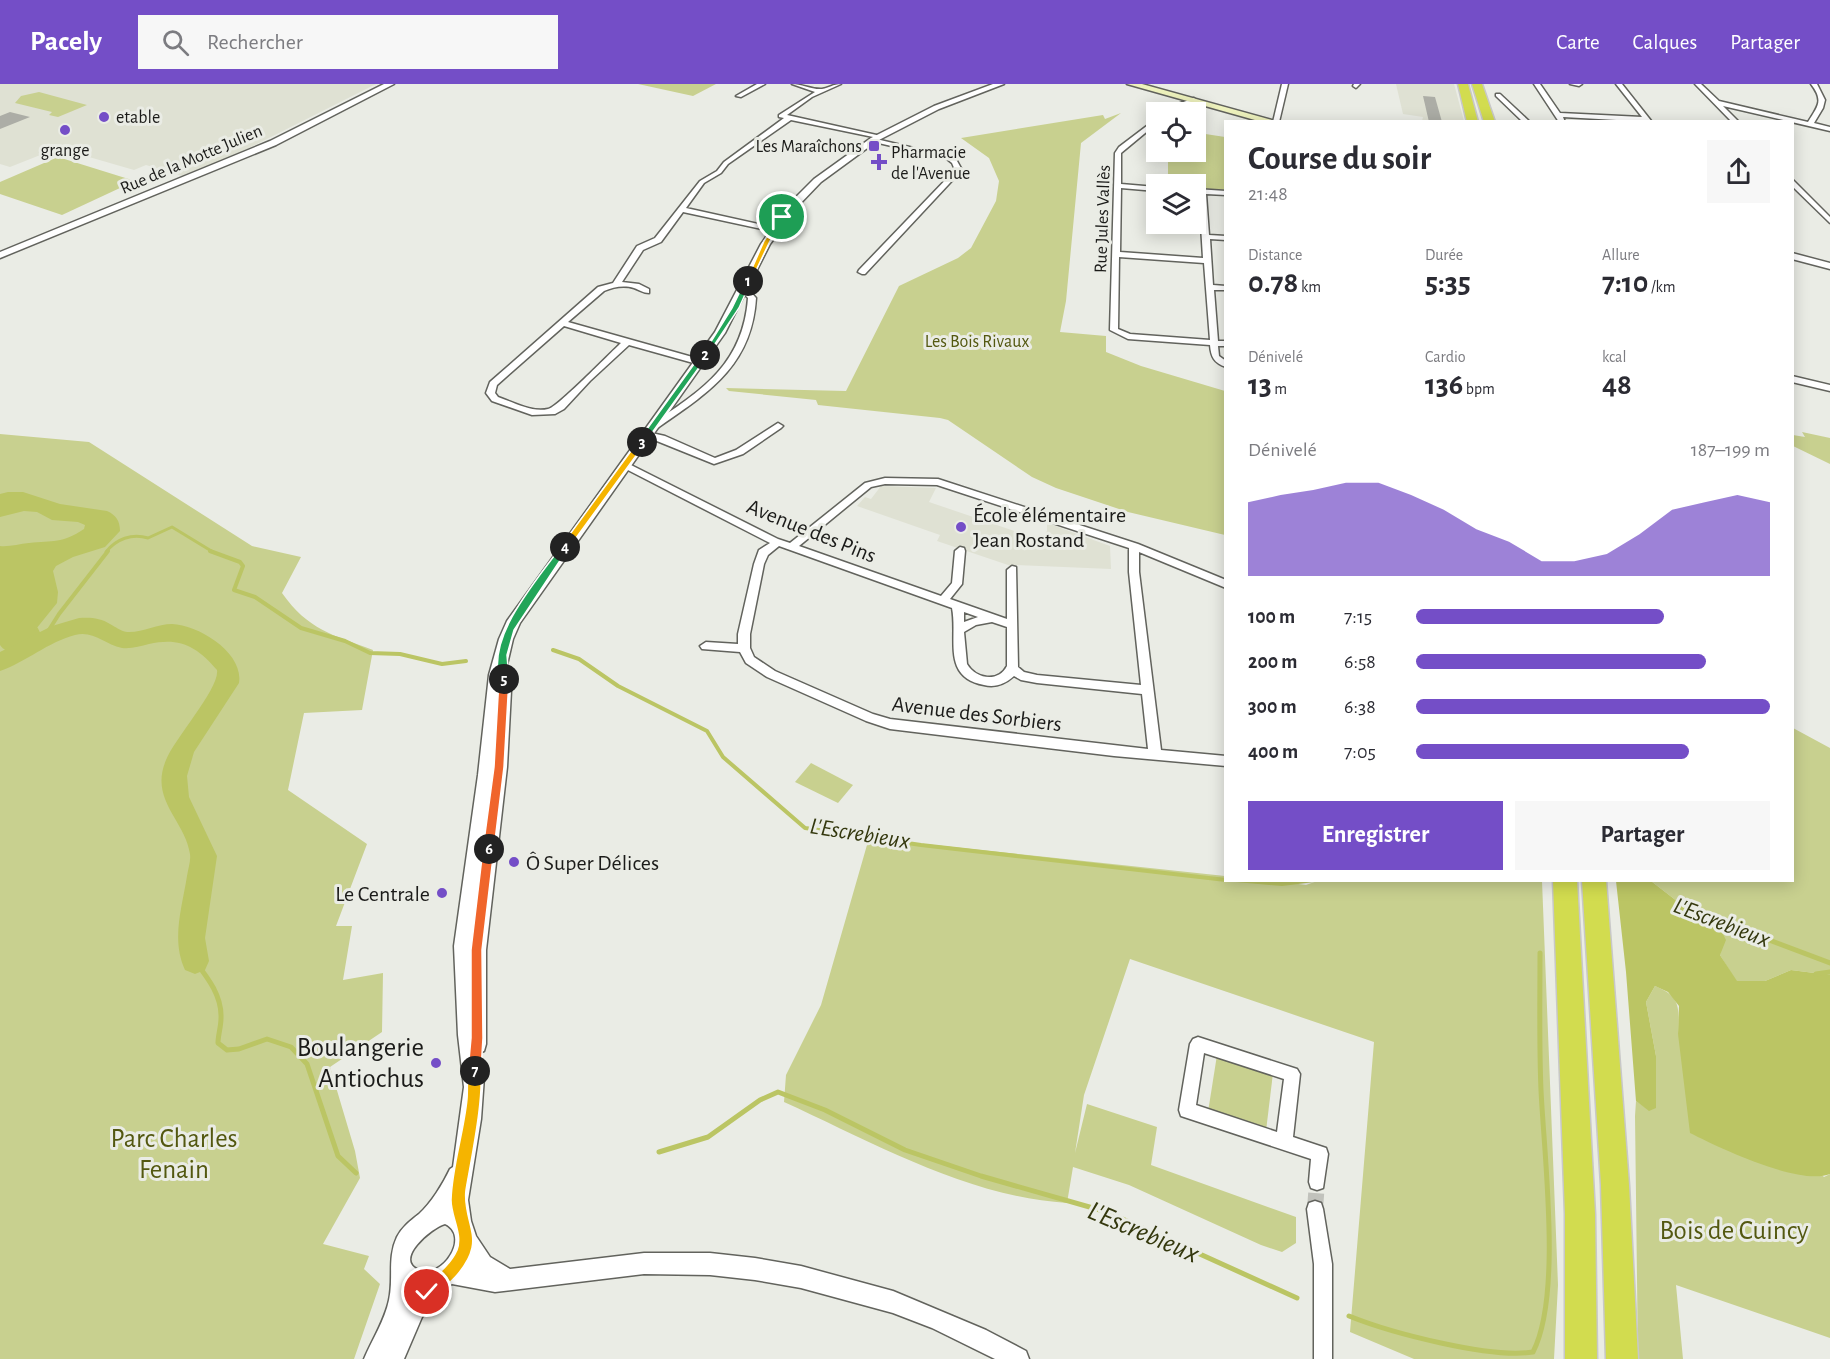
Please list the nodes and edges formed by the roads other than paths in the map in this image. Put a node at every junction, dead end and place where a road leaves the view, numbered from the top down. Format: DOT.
graph roads {
  1 [pos="390,84"];
  2 [pos="762,84"];
  3 [pos="795,84"];
  4 [pos="838,84"];
  5 [pos="1000,84"];
  6 [pos="1132,84"];
  7 [pos="1285,84"];
  8 [pos="1463,84"];
  9 [pos="1477,84"];
  10 [pos="1537,84"];
  11 [pos="1573,84"];
  12 [pos="1579,84"];
  13 [pos="1619,84"];
  14 [pos="1698,84"];
  15 [pos="1814,84"];
  16 [pos="819,91"];
  17 [pos="1498,95"];
  18 [pos="739,96"];
  19 [pos="1178,96"];
  20 [pos="1828,99"];
  21 [pos="1194,100"];
  22 [pos="1176,102"];
  23 [pos="1189,102"];
  24 [pos="1719,103"];
  25 [pos="789,118"];
  26 [pos="1560,118"];
  27 [pos="1269,120"];
  28 [pos="1276,120"];
  29 [pos="1472,120"];
  30 [pos="1489,120"];
  31 [pos="1525,120"];
  32 [pos="1648,120"];
  33 [pos="1734,120"];
  34 [pos="1793,120"];
  35 [pos="1794,120"];
  36 [pos="1810,124"];
  37 [pos="1146,129"];
  38 [pos="1830,129"];
  39 [pos="879,136"];
  40 [pos="1794,183"];
  41 [pos="1118,186"];
  42 [pos="1146,188"];
  43 [pos="1206,192"];
  44 [pos="1224,193"];
  45 [pos="681,209"];
  46 [pos="1830,221"];
  47 [pos="773,230"];
  48 [pos="1205,234"];
  49 [pos="1205,237"];
  50 [pos="1224,238"];
  51 [pos="1116,254"];
  52 [pos="0,255"];
  53 [pos="1794,257"];
  54 [pos="1207,261"];
  55 [pos="1829,266"];
  56 [pos="862,272"];
  57 [pos="616,285"];
  58 [pos="1209,287"];
  59 [pos="1224,288"];
  60 [pos="744,290"];
  61 [pos="646,291"];
  62 [pos="561,323"];
  63 [pos="627,342"];
  64 [pos="1215,343"];
  65 [pos="1224,344"];
  66 [pos="700,362"];
  67 [pos="1224,364"];
  68 [pos="1794,379"];
  69 [pos="1830,388"];
  70 [pos="778,426"];
  71 [pos="650,431"];
  72 [pos="625,465"];
  73 [pos="778,542"];
  74 [pos="1134,546"];
  75 [pos="791,547"];
  76 [pos="960,551"];
  77 [pos="1012,570"];
  78 [pos="1224,583"];
  79 [pos="943,600"];
  80 [pos="957,605"];
  81 [pos="991,618"];
  82 [pos="1013,625"];
  83 [pos="960,629"];
  84 [pos="706,646"];
  85 [pos="744,648"];
  86 [pos="1013,669"];
  87 [pos="1146,690"];
  88 [pos="1155,756"];
  89 [pos="1224,761"];
  90 [pos="1565,882"];
  91 [pos="1594,882"];
  92 [pos="1284,1142"];
  93 [pos="464,1159"];
  94 [pos="1317,1182"];
  95 [pos="1315,1209"];
  96 [pos="429,1217"];
  97 [pos="464,1231"];
  98 [pos="404,1268"];
  99 [pos="444,1277"];
  100 [pos="512,1279"];
  101 [pos="375,1359"];
  102 [pos="393,1359"];
  103 [pos="1018,1359"];
  104 [pos="1323,1359"];
  105 [pos="1581,1359"];
  106 [pos="1622,1359"];
  1 -- 52 [label="street, Rue de la Motte Julien"];
  2 -- 18 [label="street"];
  3 -- 16 [label="street"];
  4 -- 16 [label="street"];
  5 -- 39 [label="street"];
  6 -- 19 [label="main road"];
  7 -- 28 [label="street"];
  8 -- 29 [label="highway"];
  9 -- 30 [label="highway"];
  10 -- 26 [label="street"];
  11 -- 12 [label="street"];
  13 -- 32 [label="street"];
  14 -- 24 [label="street"];
  15 -- 20 [label="street"];
  16 -- 25 [label="street"];
  17 -- 31 [label="street"];
  19 -- 21 [label="main road"];
  19 -- 22 [label="street"];
  20 -- 36 [label="street"];
  21 -- 23 [label="street"];
  21 -- 27 [label="main road"];
  24 -- 33 [label="street"];
  24 -- 34 [label="street"];
  25 -- 39 [label="street"];
  25 -- 45 [label="street"];
  26 -- 32 [label="street"];
  35 -- 36 [label="street"];
  36 -- 38 [label="street"];
  37 -- 41 [label="street, Rue Jules Vallès"];
  39 -- 47 [label="street"];
  39 -- 56 [label="street"];
  40 -- 46 [label="street"];
  41 -- 42 [label="street"];
  41 -- 51 [label="street, Rue Jules Vallès"];
  43 -- 44 [label="street"];
  45 -- 47 [label="street"];
  45 -- 57 [label="street"];
  47 -- 60 [label="street"];
  48 -- 49 [label="street"];
  49 -- 50 [label="street"];
  49 -- 54 [label="street"];
  51 -- 54 [label="street"];
  51 -- 64 [label="street, Rue Jules Vallès"];
  53 -- 55 [label="street"];
  54 -- 58 [label="street"];
  57 -- 61 [label="street"];
  57 -- 62 [label="street"];
  58 -- 59 [label="street"];
  58 -- 64 [label="street"];
  60 -- 66 [label="street"];
  60 -- 71 [label="street"];
  62 -- 63 [label="street"];
  62 -- 63 [label="street"];
  63 -- 66 [label="street"];
  64 -- 65 [label="street"];
  64 -- 67 [label="street"];
  66 -- 71 [label="street"];
  68 -- 69 [label="street"];
  70 -- 71 [label="street"];
  71 -- 72 [label="street"];
  72 -- 73 [label="street, Avenue des Pins"];
  72 -- 93 [label="street"];
  73 -- 75 [label="street, Avenue des Pins"];
  73 -- 85 [label="street"];
  74 -- 75 [label="street"];
  74 -- 78 [label="street"];
  74 -- 87 [label="street"];
  75 -- 79 [label="street, Avenue des Pins"];
  76 -- 79 [label="street"];
  77 -- 82 [label="street"];
  79 -- 80 [label="street, Avenue des Pins"];
  80 -- 81 [label="street, Avenue des Pins"];
  80 -- 83 [label="street"];
  81 -- 82 [label="street"];
  81 -- 83 [label="street"];
  82 -- 86 [label="street"];
  83 -- 86 [label="street"];
  84 -- 85 [label="street"];
  85 -- 88 [label="street, Avenue des Sorbiers"];
  86 -- 87 [label="street"];
  87 -- 88 [label="street"];
  88 -- 89 [label="street, Avenue des Sorbiers"];
  90 -- 105 [label="highway"];
  91 -- 106 [label="highway"];
  92 -- 92 [label="street"];
  92 -- 94 [label="street"];
  93 -- 96 [label="street"];
  93 -- 97 [label="street"];
  95 -- 104 [label="street"];
  96 -- 97 [label="street"];
  96 -- 98 [label="street"];
  97 -- 99 [label="street"];
  97 -- 100 [label="street"];
  98 -- 99 [label="street"];
  98 -- 101 [label="street"];
  99 -- 100 [label="street"];
  99 -- 102 [label="street"];
  100 -- 103 [label="street"];
}
